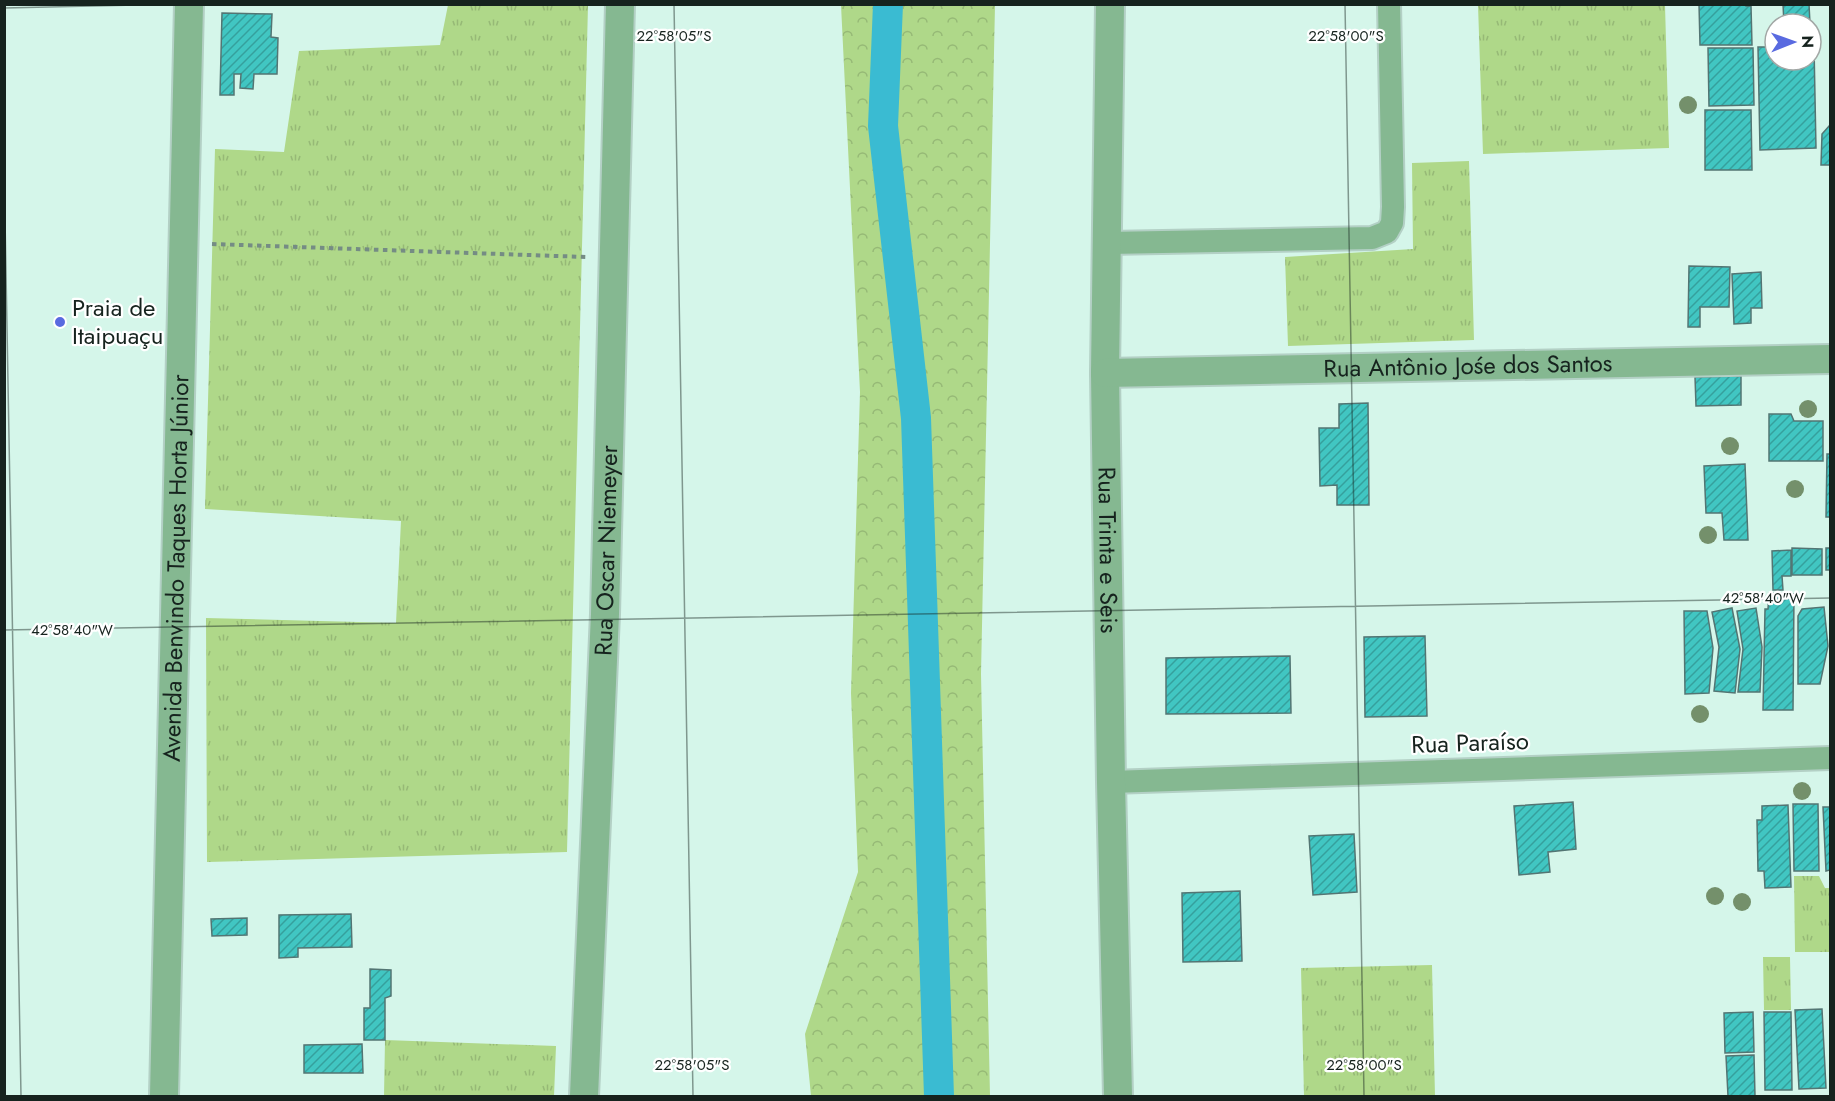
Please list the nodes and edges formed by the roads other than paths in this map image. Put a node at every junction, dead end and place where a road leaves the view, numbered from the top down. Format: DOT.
graph roads {
  1 [pos="189,4"];
  2 [pos="620,4"];
  3 [pos="1110,4"];
  4 [pos="1389,4"];
  5 [pos="1108,243"];
  6 [pos="1830,359"];
  7 [pos="1106,372"];
  8 [pos="1830,758"];
  9 [pos="1111,782"];
  10 [pos="164,1096"];
  11 [pos="584,1096"];
  12 [pos="1118,1096"];
  1 -- 10 [label="street, Avenida Benvindo Taques Horta Júnior"];
  2 -- 11 [label="street, Rua Oscar Niemeyer"];
  3 -- 5 [label="street, Rua Trinta e Seis"];
  4 -- 5 [label="street"];
  5 -- 7 [label="street, Rua Trinta e Seis"];
  6 -- 7 [label="street, Rua Antônio Jośe dos Santos"];
  7 -- 9 [label="street, Rua Trinta e Seis"];
  8 -- 9 [label="street, Rua Paraíso"];
  9 -- 12 [label="street, Rua Trinta e Seis"];
}
